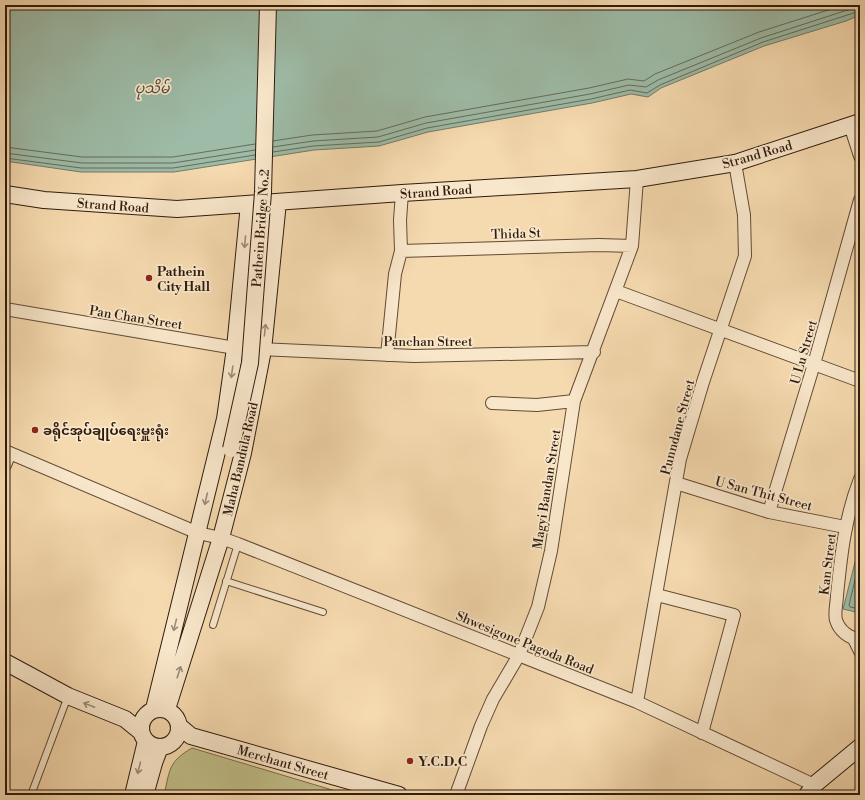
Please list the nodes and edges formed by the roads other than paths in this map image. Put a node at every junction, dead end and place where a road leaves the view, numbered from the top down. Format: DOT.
graph roads {
  1 [pos="268,5"];
  2 [pos="855,124"];
  3 [pos="860,156"];
  4 [pos="735,163"];
  5 [pos="637,179"];
  6 [pos="402,193"];
  7 [pos="5,194"];
  8 [pos="860,200"];
  9 [pos="278,202"];
  10 [pos="249,204"];
  11 [pos="632,246"];
  12 [pos="401,251"];
  13 [pos="616,291"];
  14 [pos="5,309"];
  15 [pos="721,329"];
  16 [pos="235,348"];
  17 [pos="263,350"];
  18 [pos="594,352"];
  19 [pos="387,355"];
  20 [pos="814,364"];
  21 [pos="860,381"];
  22 [pos="574,401"];
  23 [pos="492,403"];
  24 [pos="231,449"];
  25 [pos="7,452"];
  26 [pos="5,465"];
  27 [pos="213,471"];
  28 [pos="236,479"];
  29 [pos="860,479"];
  30 [pos="676,483"];
  31 [pos="857,494"];
  32 [pos="769,512"];
  33 [pos="845,527"];
  34 [pos="198,533"];
  35 [pos="221,538"];
  36 [pos="238,544"];
  37 [pos="226,581"];
  38 [pos="657,595"];
  39 [pos="323,612"];
  40 [pos="213,625"];
  41 [pos="857,639"];
  42 [pos="860,651"];
  43 [pos="519,655"];
  44 [pos="5,662"];
  45 [pos="68,696"];
  46 [pos="637,702"];
  47 [pos="162,729"];
  48 [pos="702,733"];
  49 [pos="860,747"];
  50 [pos="810,790"];
  51 [pos="31,795"];
  52 [pos="133,795"];
  53 [pos="145,795"];
  54 [pos="400,795"];
  55 [pos="456,795"];
  1 -- 24 [label="main road, Pathein Bridge No.2, bridge"];
  2 -- 3 [label="street"];
  2 -- 4 [label="main road, Strand Road"];
  4 -- 5 [label="main road, Strand Road"];
  4 -- 15 [label="street, Punndane Street"];
  5 -- 6 [label="main road, Strand Road"];
  5 -- 11 [label="street, Magyi Bandan Street"];
  6 -- 9 [label="main road, Strand Road"];
  6 -- 12 [label="street"];
  7 -- 10 [label="main road, Strand Road"];
  8 -- 20 [label="street, U Lu Street"];
  9 -- 10 [label="main road, Strand Road"];
  17 -- 9 [label="main road, Maha Bandula Road, one-way"];
  10 -- 16 [label="main road, Maha Bandula Road, one-way"];
  11 -- 12 [label="street, Thida St"];
  11 -- 13 [label="street, Magyi Bandan Street"];
  12 -- 19 [label="street"];
  13 -- 15 [label="street"];
  13 -- 18 [label="street, Magyi Bandan Street"];
  14 -- 16 [label="street, Pan Chan Street"];
  15 -- 20 [label="street"];
  15 -- 30 [label="street, Punndane Street"];
  16 -- 17 [label="street, Pan Chan Street"];
  16 -- 27 [label="main road, Maha Bandula Road, one-way"];
  17 -- 19 [label="street, Panchan Street"];
  17 -- 28 [label="main road, Maha Bandula Road"];
  18 -- 19 [label="street, Panchan Street"];
  18 -- 22 [label="street, Magyi Bandan Street"];
  20 -- 21 [label="street"];
  20 -- 32 [label="street, U Lu Street"];
  22 -- 23 [label="street"];
  22 -- 43 [label="street, Magyi Bandan Street"];
  24 -- 27 [label="main road"];
  24 -- 28 [label="main road"];
  25 -- 26 [label="street"];
  25 -- 34 [label="street, Shwesigone Pagoda Road"];
  27 -- 34 [label="main road, Maha Bandula Road, one-way"];
  28 -- 35 [label="main road, Maha Bandula Road"];
  29 -- 31 [label="street, Kan Street"];
  30 -- 32 [label="street, U San Thit Street"];
  30 -- 38 [label="street, Punndane Street"];
  31 -- 33 [label="street, Kan Street"];
  32 -- 33 [label="street, U San Thit Street"];
  33 -- 41 [label="street, Kan Street"];
  34 -- 35 [label="street, Shwesigone Pagoda Road"];
  34 -- 47 [label="main road, Maha Bandula Road, one-way"];
  35 -- 36 [label="street, Shwesigone Pagoda Road"];
  47 -- 35 [label="main road, Maha Bandula Road, one-way"];
  36 -- 37 [label="lane"];
  36 -- 43 [label="street, Shwesigone Pagoda Road"];
  37 -- 39 [label="lane"];
  37 -- 40 [label="lane"];
  38 -- 46 [label="street, Punndane Street"];
  38 -- 48 [label="street"];
  41 -- 42 [label="street"];
  43 -- 46 [label="street, Shwesigone Pagoda Road"];
  43 -- 55 [label="street, Magyi Bandan Street"];
  44 -- 45 [label="main road, Merchant Street"];
  47 -- 45 [label="main road, Merchant Street, one-way"];
  45 -- 51 [label="lane"];
  46 -- 48 [label="street, Shwesigone Pagoda Road"];
  47 -- 52 [label="main road, one-way"];
  47 -- 53 [label="main road"];
  47 -- 54 [label="main road, Merchant Street"];
  48 -- 50 [label="street, Shwesigone Pagoda Road"];
  49 -- 50 [label="main road"];
}
